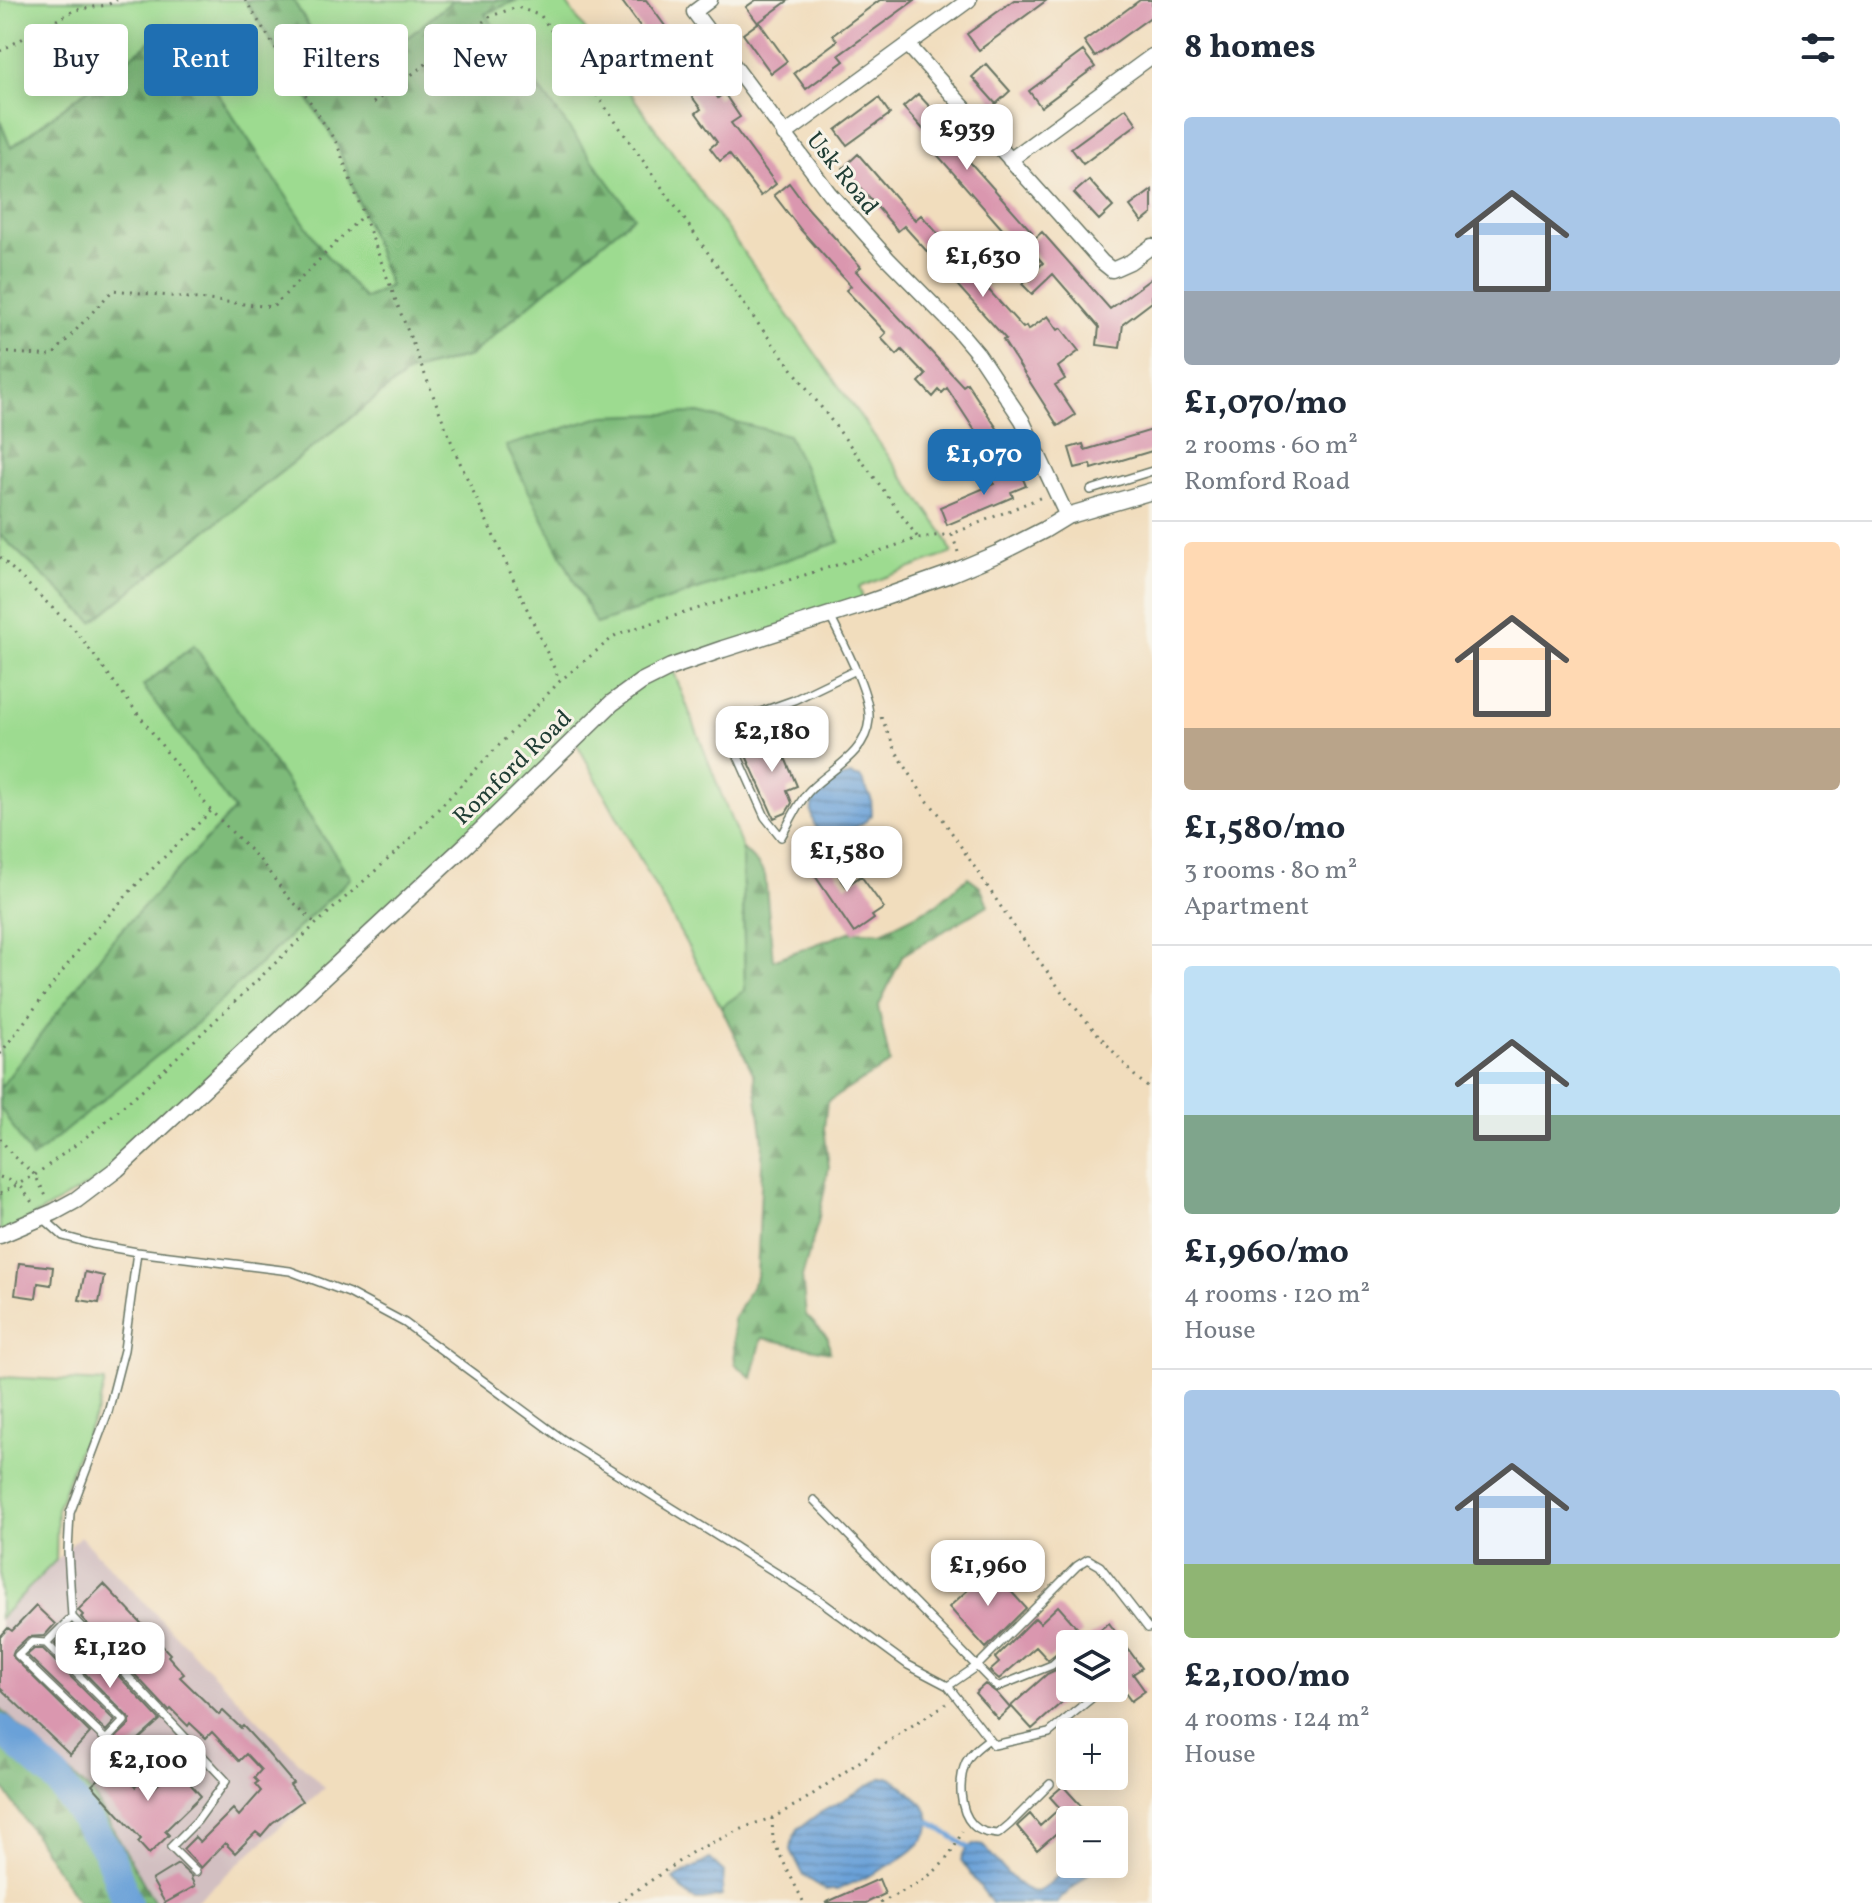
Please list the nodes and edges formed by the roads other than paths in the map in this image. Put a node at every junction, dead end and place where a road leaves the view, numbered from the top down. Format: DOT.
graph roads {
  1 [pos="710,0"];
  2 [pos="969,0"];
  3 [pos="690,6"];
  4 [pos="908,45"];
  5 [pos="1152,56"];
  6 [pos="784,135"];
  7 [pos="1010,160"];
  8 [pos="1152,246"];
  9 [pos="1152,471"];
  10 [pos="1124,480"];
  11 [pos="1091,490"];
  12 [pos="1152,491"];
  13 [pos="1130,497"];
  14 [pos="1067,516"];
  15 [pos="829,616"];
  16 [pos="856,670"];
  17 [pos="48,1215"];
  18 [pos="0,1235"];
  19 [pos="137,1252"];
  20 [pos="814,1500"];
  21 [pos="72,1617"];
  22 [pos="1148,1628"];
  23 [pos="46,1643"];
  24 [pos="1056,1661"];
  25 [pos="977,1666"];
  26 [pos="948,1686"];
  27 [pos="1087,1702"];
  28 [pos="989,1739"];
  29 [pos="1050,1784"];
  30 [pos="196,1872"];
  1 -- 3 [label="street, Usk Road"];
  2 -- 4 [label="street"];
  3 -- 6 [label="street, Usk Road"];
  4 -- 6 [label="street"];
  4 -- 7 [label="street"];
  5 -- 7 [label="street"];
  6 -- 14 [label="street, Usk Road"];
  7 -- 8 [label="street"];
  9 -- 10 [label="lane"];
  10 -- 11 [label="lane"];
  10 -- 13 [label="lane"];
  12 -- 13 [label="street, Romford Road"];
  13 -- 14 [label="street, Romford Road"];
  14 -- 15 [label="street, Romford Road"];
  15 -- 16 [label="lane"];
  15 -- 17 [label="street, Romford Road"];
  16 -- 16 [label="lane"];
  17 -- 18 [label="street, Romford Road"];
  17 -- 19 [label="lane"];
  19 -- 21 [label="lane"];
  19 -- 26 [label="lane"];
  20 -- 25 [label="lane"];
  21 -- 23 [label="lane"];
  21 -- 30 [label="lane"];
  22 -- 25 [label="lane"];
  23 -- 23 [label="lane"];
  24 -- 25 [label="lane"];
  25 -- 26 [label="lane"];
  26 -- 28 [label="lane"];
  27 -- 28 [label="lane"];
  28 -- 29 [label="lane"];
}
